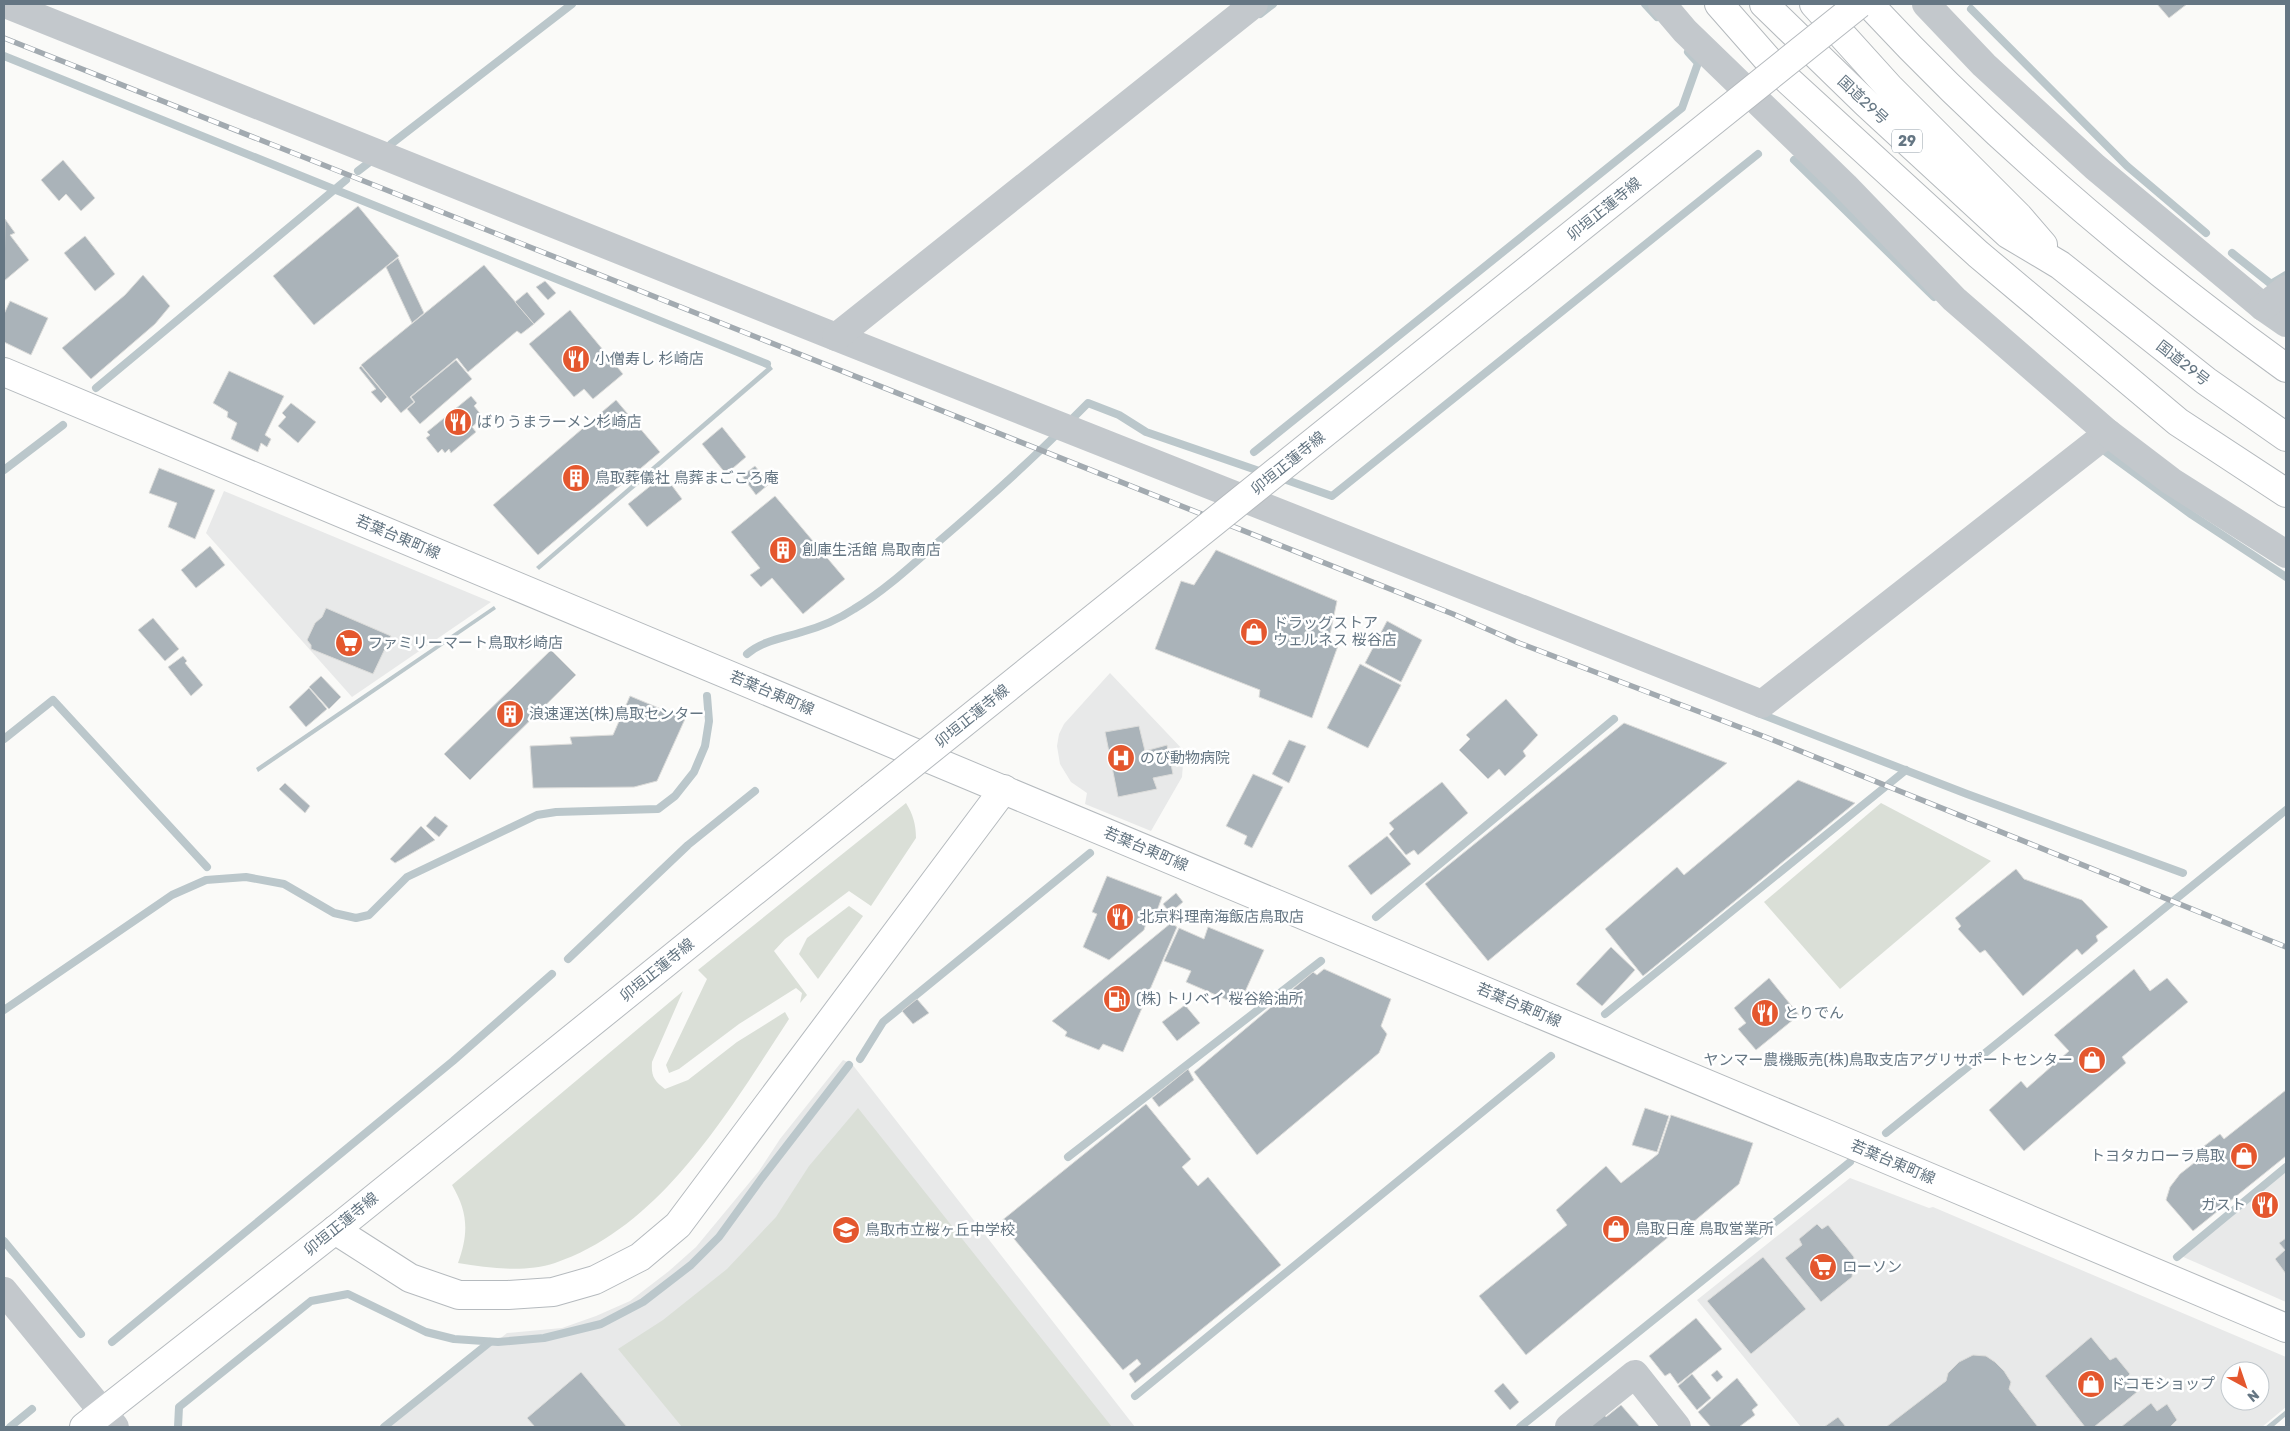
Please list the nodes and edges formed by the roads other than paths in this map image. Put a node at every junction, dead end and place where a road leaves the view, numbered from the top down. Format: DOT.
graph roads {
  1 [pos="5,4"];
  2 [pos="1254,4"];
  3 [pos="1662,4"];
  4 [pos="1719,4"];
  5 [pos="1764,4"];
  6 [pos="1814,4"];
  7 [pos="1859,4"];
  8 [pos="1869,4"];
  9 [pos="1926,4"];
  10 [pos="1778,70"];
  11 [pos="2060,265"];
  12 [pos="2286,289"];
  13 [pos="2263,307"];
  14 [pos="2286,323"];
  15 [pos="836,337"];
  16 [pos="2286,368"];
  17 [pos="4,372"];
  18 [pos="2108,433"];
  19 [pos="2286,437"];
  20 [pos="2286,493"];
  21 [pos="2286,554"];
  22 [pos="1004,789"];
  23 [pos="335,1230"];
  24 [pos="4,1291"];
  25 [pos="2286,1328"];
  26 [pos="100,1422"];
  27 [pos="1569,1427"];
  28 [pos="1677,1427"];
  1 -- 15 [label="street"];
  2 -- 15 [label="street"];
  3 -- 18 [label="street"];
  4 -- 10 [label="main road"];
  5 -- 11 [label="main road, 国道29号 / 29"];
  6 -- 11 [label="main road, 国道29号 / 29"];
  7 -- 10 [label="main road, 卯垣正蓮寺線, bridge"];
  8 -- 16 [label="main road"];
  9 -- 13 [label="street"];
  10 -- 20 [label="main road"];
  10 -- 23 [label="main road, 卯垣正蓮寺線, bridge"];
  11 -- 19 [label="main road, 国道29号 / 29"];
  12 -- 13 [label="street"];
  13 -- 14 [label="street"];
  15 -- 18 [label="street"];
  17 -- 22 [label="main road, 若葉台東町線"];
  18 -- 21 [label="street"];
  22 -- 23 [label="main road"];
  22 -- 25 [label="main road, 若葉台東町線"];
  23 -- 26 [label="main road, 卯垣正蓮寺線"];
  24 -- 26 [label="street"];
  27 -- 28 [label="street"];
}
